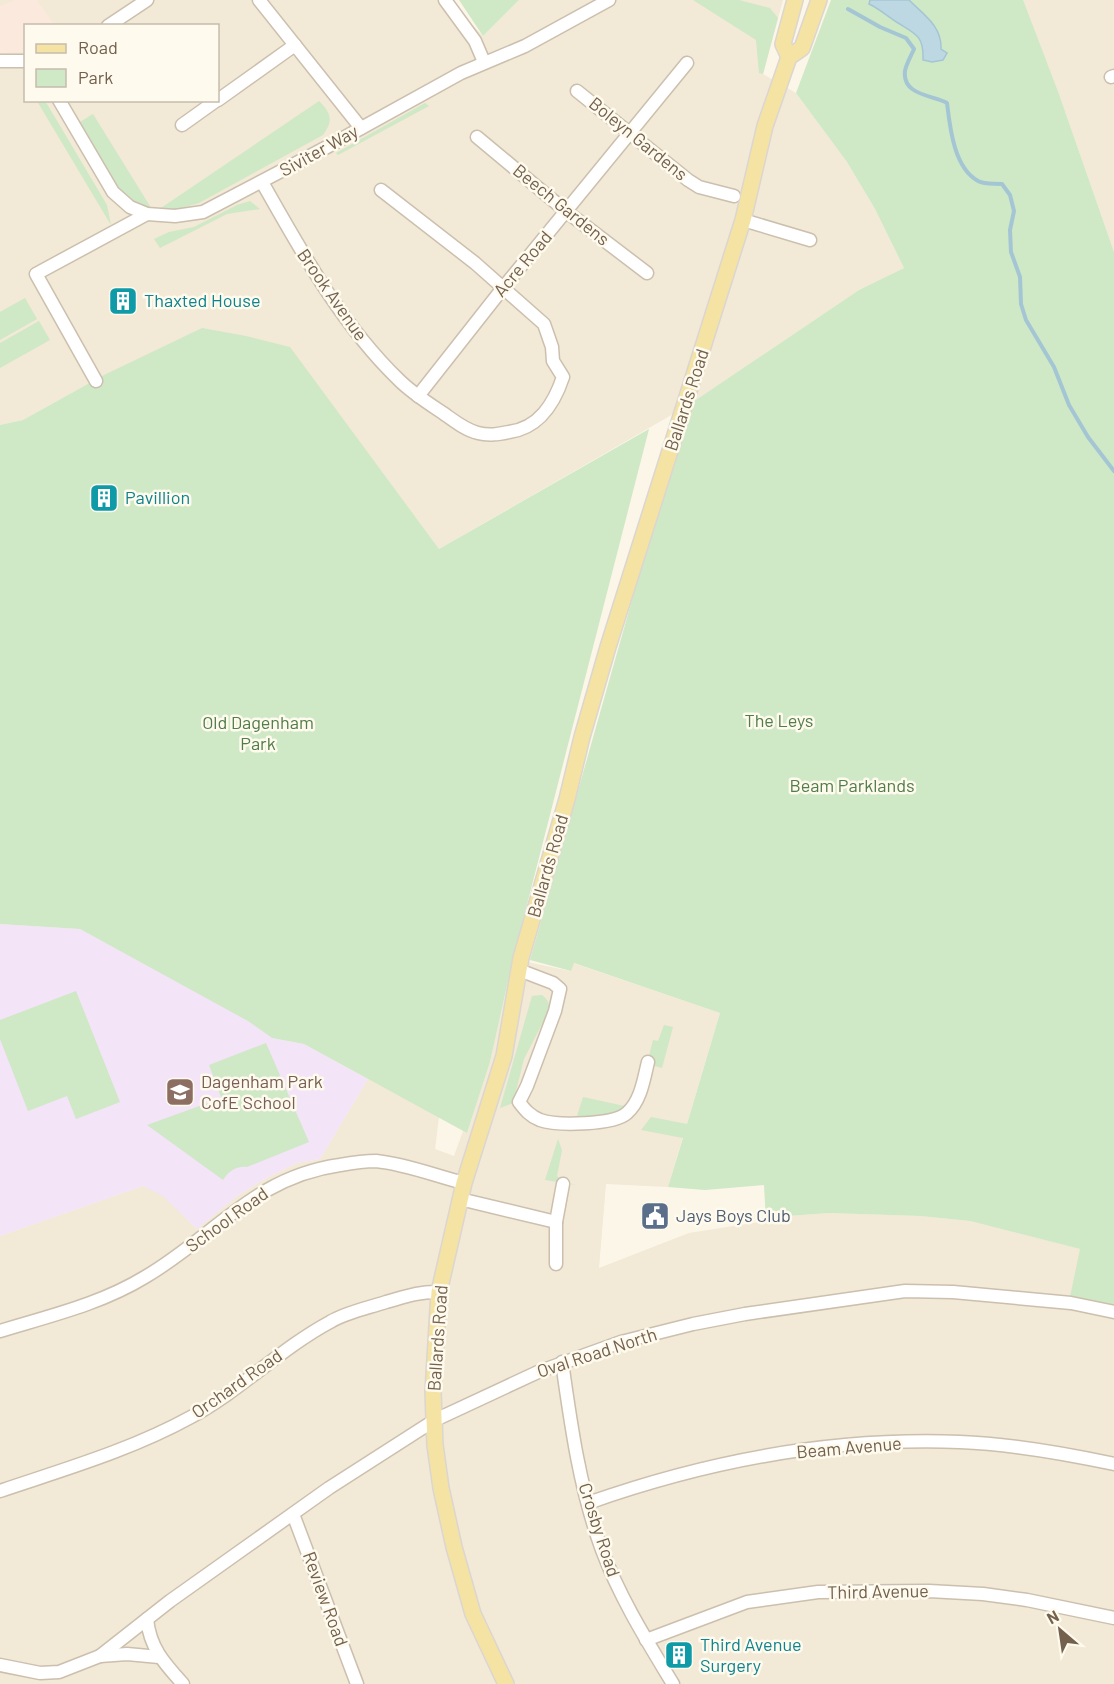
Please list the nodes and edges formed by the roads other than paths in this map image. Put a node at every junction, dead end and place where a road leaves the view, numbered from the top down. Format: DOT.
graph roads {
  1 [pos="147,0"];
  2 [pos="259,0"];
  3 [pos="445,0"];
  4 [pos="609,0"];
  5 [pos="819,0"];
  6 [pos="794,1"];
  7 [pos="111,24"];
  8 [pos="295,45"];
  9 [pos="789,57"];
  10 [pos="0,60"];
  11 [pos="24,61"];
  12 [pos="484,62"];
  13 [pos="687,63"];
  14 [pos="577,91"];
  15 [pos="219,99"];
  16 [pos="60,102"];
  17 [pos="214,102"];
  18 [pos="182,125"];
  19 [pos="361,128"];
  20 [pos="630,134"];
  21 [pos="477,137"];
  22 [pos="262,182"];
  23 [pos="381,190"];
  24 [pos="734,196"];
  25 [pos="567,212"];
  26 [pos="147,214"];
  27 [pos="743,220"];
  28 [pos="810,240"];
  29 [pos="647,273"];
  30 [pos="502,288"];
  31 [pos="96,381"];
  32 [pos="418,396"];
  33 [pos="519,970"];
  34 [pos="648,1062"];
  35 [pos="464,1183"];
  36 [pos="563,1184"];
  37 [pos="460,1199"];
  38 [pos="556,1222"];
  39 [pos="556,1264"];
  40 [pos="439,1292"];
  41 [pos="1114,1312"];
  42 [pos="0,1331"];
  43 [pos="562,1362"];
  44 [pos="435,1420"];
  45 [pos="1114,1464"];
  46 [pos="0,1491"];
  47 [pos="588,1503"];
  48 [pos="292,1514"];
  49 [pos="1114,1618"];
  50 [pos="147,1619"];
  51 [pos="646,1640"];
  52 [pos="100,1656"];
  53 [pos="159,1657"];
  54 [pos="0,1665"];
  55 [pos="31,1679"];
  56 [pos="183,1684"];
  57 [pos="357,1684"];
  58 [pos="507,1684"];
  59 [pos="673,1684"];
  1 -- 7 [label="street"];
  2 -- 8 [label="street"];
  3 -- 12 [label="street"];
  4 -- 12 [label="street, Siviter Way"];
  5 -- 9 [label="main road, Ballards Road"];
  6 -- 9 [label="main road, Ballards Road"];
  8 -- 15 [label="street"];
  8 -- 19 [label="street"];
  9 -- 27 [label="main road, Ballards Road"];
  10 -- 11 [label="street"];
  12 -- 19 [label="street, Siviter Way"];
  13 -- 20 [label="street, Acre Road"];
  14 -- 20 [label="street, Boleyn Gardens"];
  16 -- 26 [label="street, Siviter Way"];
  17 -- 18 [label="street"];
  19 -- 22 [label="street, Siviter Way"];
  20 -- 24 [label="street, Boleyn Gardens"];
  20 -- 25 [label="street, Acre Road"];
  21 -- 25 [label="street, Beech Gardens"];
  22 -- 26 [label="street, Siviter Way"];
  22 -- 32 [label="street, Brook Avenue"];
  23 -- 30 [label="street, Brook Avenue"];
  25 -- 29 [label="street, Beech Gardens"];
  25 -- 30 [label="street, Acre Road"];
  26 -- 31 [label="street"];
  27 -- 28 [label="street"];
  27 -- 33 [label="main road, Ballards Road"];
  30 -- 32 [label="street, Acre Road"];
  30 -- 32 [label="street, Brook Avenue"];
  33 -- 34 [label="street"];
  33 -- 35 [label="main road, Ballards Road"];
  35 -- 37 [label="main road, Ballards Road"];
  35 -- 42 [label="street, School Road"];
  36 -- 38 [label="street"];
  37 -- 38 [label="street"];
  37 -- 40 [label="main road, Ballards Road"];
  38 -- 39 [label="street"];
  40 -- 44 [label="main road, Ballards Road"];
  40 -- 46 [label="street, Orchard Road"];
  41 -- 43 [label="street, Oval Road North"];
  43 -- 44 [label="street, Oval Road North"];
  43 -- 47 [label="street, Crosby Road"];
  44 -- 48 [label="street, Oval Road North"];
  44 -- 58 [label="main road, Ballards Road"];
  45 -- 47 [label="street, Beam Avenue"];
  47 -- 51 [label="street, Crosby Road"];
  48 -- 50 [label="street, Oval Road North"];
  48 -- 57 [label="street, Review Road"];
  49 -- 51 [label="street, Third Avenue"];
  50 -- 52 [label="street, Oval Road North"];
  50 -- 53 [label="street"];
  51 -- 59 [label="street, Crosby Road"];
  52 -- 53 [label="street"];
  52 -- 55 [label="street"];
  53 -- 56 [label="street"];
  54 -- 55 [label="street"];
}
